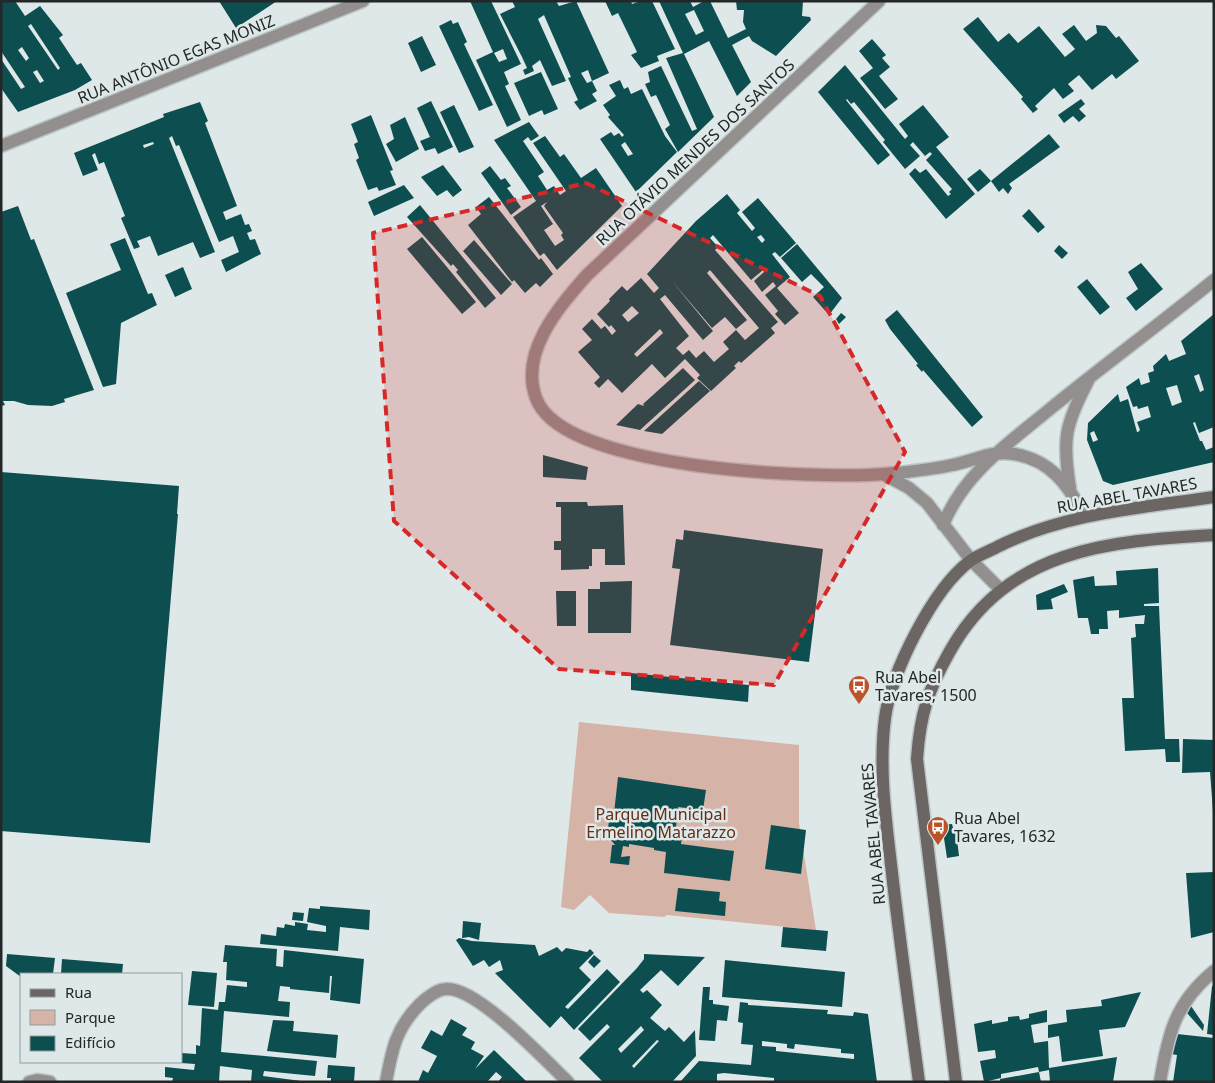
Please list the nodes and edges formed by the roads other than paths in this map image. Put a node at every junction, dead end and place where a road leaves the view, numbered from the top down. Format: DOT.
graph roads {
  1 [pos="362,1"];
  2 [pos="879,1"];
  3 [pos="1,146"];
  4 [pos="1214,280"];
  5 [pos="1092,375"];
  6 [pos="998,452"];
  7 [pos="883,474"];
  8 [pos="1070,489"];
  9 [pos="1214,497"];
  10 [pos="1085,516"];
  11 [pos="943,525"];
  12 [pos="1214,535"];
  13 [pos="971,560"];
  14 [pos="1000,589"];
  15 [pos="1214,971"];
  16 [pos="29,1082"];
  17 [pos="50,1082"];
  18 [pos="386,1082"];
  19 [pos="568,1082"];
  20 [pos="919,1082"];
  21 [pos="956,1082"];
  22 [pos="1160,1082"];
  1 -- 3 [label="street, RUA ANTÔNIO EGAS MONIZ"];
  2 -- 7 [label="street, RUA OTÁVIO MENDES DOS SANTOS"];
  4 -- 5 [label="street"];
  5 -- 6 [label="street"];
  5 -- 8 [label="street"];
  6 -- 7 [label="street, RUA OTÁVIO MENDES DOS SANTOS"];
  6 -- 8 [label="street"];
  6 -- 11 [label="street"];
  7 -- 11 [label="street"];
  8 -- 10 [label="street"];
  9 -- 10 [label="street, RUA ABEL TAVARES"];
  10 -- 13 [label="street, RUA ABEL TAVARES"];
  11 -- 13 [label="street"];
  12 -- 14 [label="street"];
  13 -- 14 [label="street"];
  13 -- 20 [label="street, RUA ABEL TAVARES"];
  14 -- 21 [label="street"];
  15 -- 22 [label="street"];
  16 -- 17 [label="street"];
  18 -- 19 [label="street"];
}
